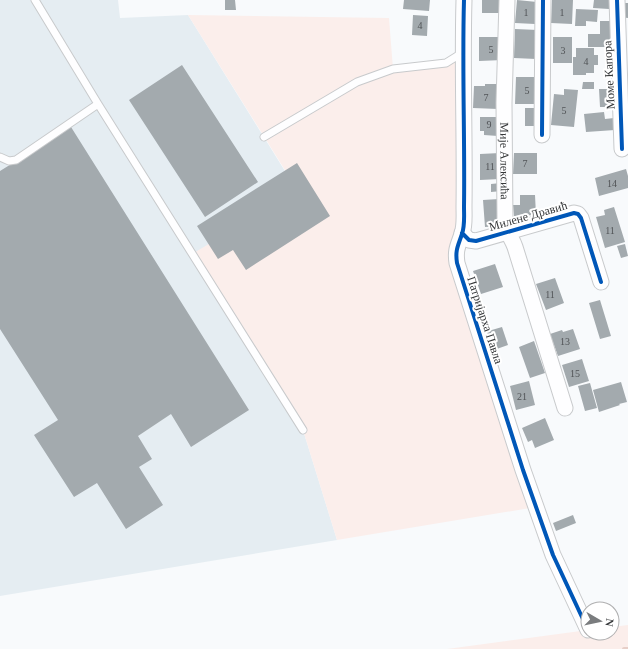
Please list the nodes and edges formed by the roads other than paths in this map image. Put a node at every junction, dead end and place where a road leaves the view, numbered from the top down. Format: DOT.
graph roads {
  1 [pos="35,0"];
  2 [pos="464,0"];
  3 [pos="507,0"];
  4 [pos="543,0"];
  5 [pos="616,0"];
  6 [pos="462,53"];
  7 [pos="98,104"];
  8 [pos="542,135"];
  9 [pos="264,137"];
  10 [pos="622,149"];
  11 [pos="0,156"];
  12 [pos="506,231"];
  13 [pos="462,233"];
  14 [pos="601,282"];
  15 [pos="565,408"];
  16 [pos="303,430"];
  17 [pos="580,613"];
  1 -- 7 [label="lane"];
  2 -- 6 [label="street, Патријарха Павла"];
  3 -- 12 [label="street, Мије Алексића"];
  4 -- 8 [label="street"];
  5 -- 10 [label="street, Моме Капора"];
  6 -- 9 [label="lane"];
  6 -- 13 [label="street, Патријарха Павла"];
  7 -- 11 [label="lane"];
  7 -- 16 [label="lane"];
  12 -- 13 [label="street, Милене Дравић"];
  12 -- 14 [label="street, Милене Дравић"];
  12 -- 15 [label="street, Мије Алексића"];
  13 -- 17 [label="street, Патријарха Павла"];
}
